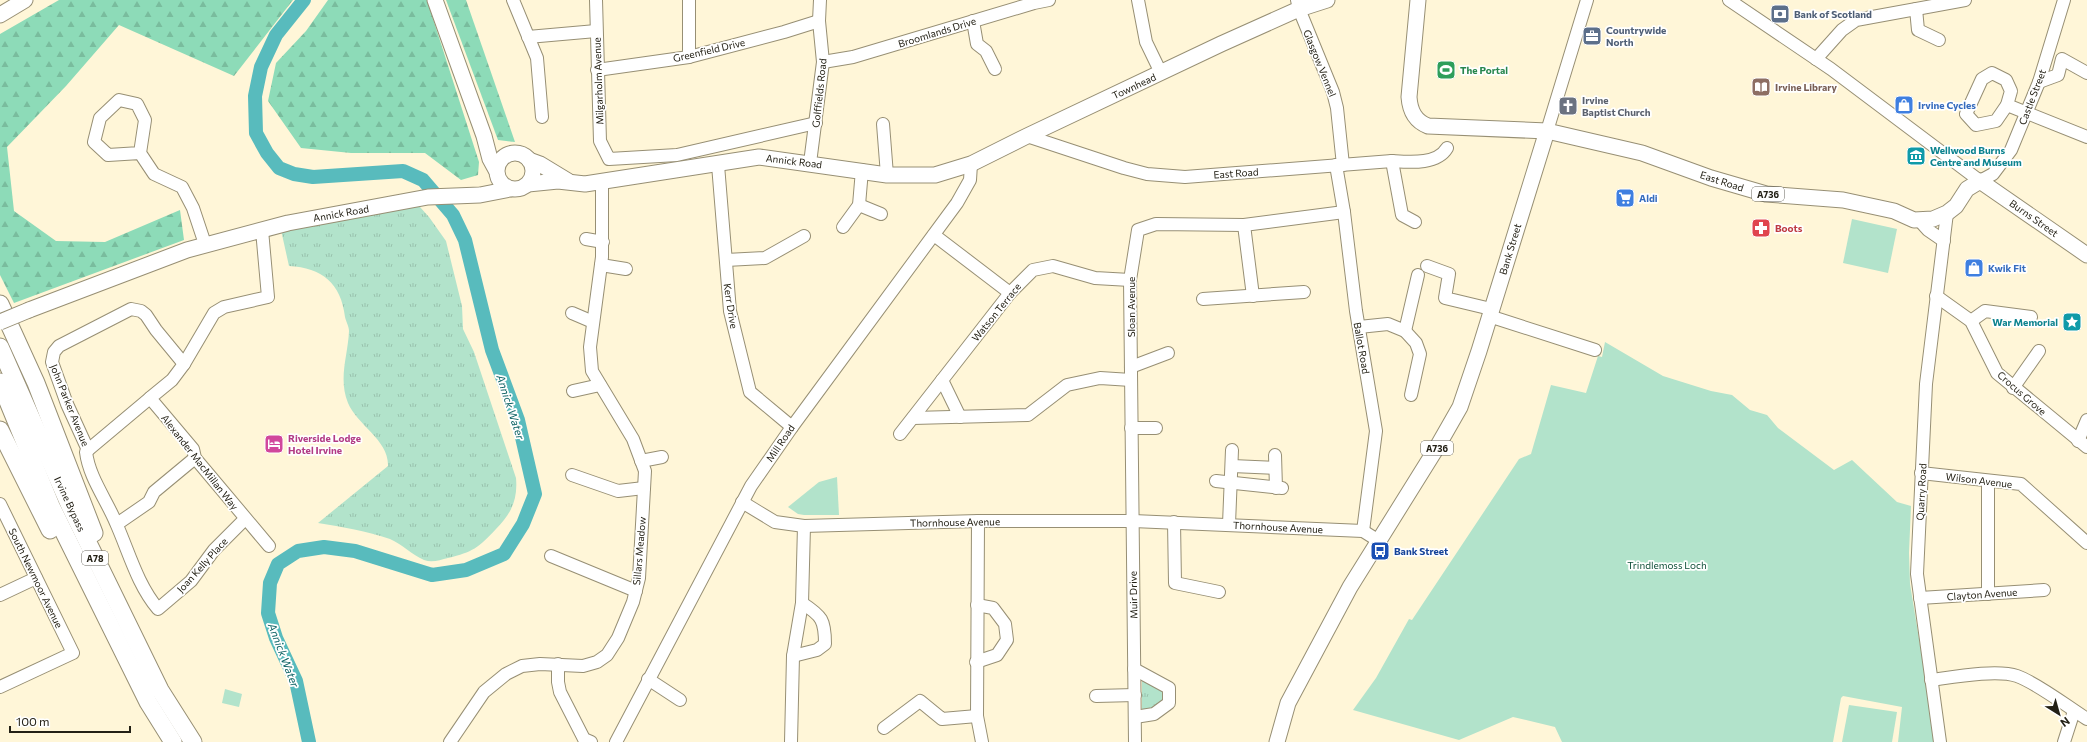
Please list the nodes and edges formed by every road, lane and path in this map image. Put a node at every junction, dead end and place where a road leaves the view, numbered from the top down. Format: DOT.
graph roads {
  1 [pos="1,0"];
  2 [pos="24,0"];
  3 [pos="435,0"];
  4 [pos="513,0"];
  5 [pos="596,0"];
  6 [pos="689,0"];
  7 [pos="820,0"];
  8 [pos="1049,0"];
  9 [pos="1138,0"];
  10 [pos="1327,0"];
  11 [pos="1418,0"];
  12 [pos="1587,0"];
  13 [pos="1729,0"];
  14 [pos="1965,0"];
  15 [pos="2064,0"];
  16 [pos="1034,1"];
  17 [pos="1298,5"];
  18 [pos="1916,10"];
  19 [pos="0,15"];
  20 [pos="819,21"];
  21 [pos="973,21"];
  22 [pos="596,31"];
  23 [pos="528,37"];
  24 [pos="1939,40"];
  25 [pos="689,57"];
  26 [pos="1816,59"];
  27 [pos="824,62"];
  28 [pos="995,69"];
  29 [pos="597,70"];
  30 [pos="1161,73"];
  31 [pos="2087,73"];
  32 [pos="2039,82"];
  33 [pos="2007,105"];
  34 [pos="2027,113"];
  35 [pos="542,117"];
  36 [pos="816,123"];
  37 [pos="883,124"];
  38 [pos="1547,131"];
  39 [pos="484,136"];
  40 [pos="1027,136"];
  41 [pos="2087,137"];
  42 [pos="1447,148"];
  43 [pos="140,153"];
  44 [pos="507,155"];
  45 [pos="529,160"];
  46 [pos="1392,161"];
  47 [pos="810,162"];
  48 [pos="718,164"];
  49 [pos="971,164"];
  50 [pos="1339,165"];
  51 [pos="862,170"];
  52 [pos="496,172"];
  53 [pos="887,175"];
  54 [pos="1980,181"];
  55 [pos="602,182"];
  56 [pos="570,183"];
  57 [pos="528,184"];
  58 [pos="510,189"];
  59 [pos="480,195"];
  60 [pos="859,205"];
  61 [pos="1344,212"];
  62 [pos="1947,213"];
  63 [pos="881,214"];
  64 [pos="1919,220"];
  65 [pos="1415,222"];
  66 [pos="1244,225"];
  67 [pos="843,227"];
  68 [pos="262,230"];
  69 [pos="934,235"];
  70 [pos="804,236"];
  71 [pos="586,239"];
  72 [pos="1944,241"];
  73 [pos="603,242"];
  74 [pos="205,244"];
  75 [pos="2087,255"];
  76 [pos="726,260"];
  77 [pos="601,265"];
  78 [pos="1427,266"];
  79 [pos="626,269"];
  80 [pos="1418,275"];
  81 [pos="1130,280"];
  82 [pos="1304,292"];
  83 [pos="1010,293"];
  84 [pos="1253,296"];
  85 [pos="1936,296"];
  86 [pos="1203,299"];
  87 [pos="0,304"];
  88 [pos="572,313"];
  89 [pos="1490,313"];
  90 [pos="2031,317"];
  91 [pos="1971,321"];
  92 [pos="0,322"];
  93 [pos="593,322"];
  94 [pos="1359,327"];
  95 [pos="1405,331"];
  96 [pos="0,348"];
  97 [pos="1595,350"];
  98 [pos="2039,351"];
  99 [pos="1168,353"];
  100 [pos="184,364"];
  101 [pos="1131,367"];
  102 [pos="942,380"];
  103 [pos="1131,380"];
  104 [pos="0,382"];
  105 [pos="600,385"];
  106 [pos="2013,388"];
  107 [pos="573,391"];
  108 [pos="1411,395"];
  109 [pos="150,398"];
  110 [pos="960,417"];
  111 [pos="913,418"];
  112 [pos="2087,420"];
  113 [pos="792,427"];
  114 [pos="1131,428"];
  115 [pos="1156,428"];
  116 [pos="0,430"];
  117 [pos="900,434"];
  118 [pos="2082,444"];
  119 [pos="88,450"];
  120 [pos="1232,450"];
  121 [pos="1275,455"];
  122 [pos="662,457"];
  123 [pos="195,458"];
  124 [pos="641,462"];
  125 [pos="1232,466"];
  126 [pos="1275,468"];
  127 [pos="1922,473"];
  128 [pos="572,475"];
  129 [pos="1216,481"];
  130 [pos="1988,481"];
  131 [pos="1231,483"];
  132 [pos="644,488"];
  133 [pos="742,502"];
  134 [pos="0,504"];
  135 [pos="245,519"];
  136 [pos="978,521"];
  137 [pos="1133,521"];
  138 [pos="1174,522"];
  139 [pos="116,524"];
  140 [pos="1229,524"];
  141 [pos="804,526"];
  142 [pos="1363,531"];
  143 [pos="1379,541"];
  144 [pos="2087,543"];
  145 [pos="269,546"];
  146 [pos="551,556"];
  147 [pos="36,578"];
  148 [pos="2044,590"];
  149 [pos="636,591"];
  150 [pos="1219,592"];
  151 [pos="1988,594"];
  152 [pos="0,595"];
  153 [pos="1920,598"];
  154 [pos="802,603"];
  155 [pos="977,605"];
  156 [pos="158,609"];
  157 [pos="793,656"];
  158 [pos="976,662"];
  159 [pos="558,664"];
  160 [pos="1134,669"];
  161 [pos="648,680"];
  162 [pos="1931,680"];
  163 [pos="0,687"];
  164 [pos="160,690"];
  165 [pos="1135,695"];
  166 [pos="1096,696"];
  167 [pos="680,700"];
  168 [pos="148,702"];
  169 [pos="2074,711"];
  170 [pos="977,716"];
  171 [pos="1135,717"];
  172 [pos="2087,719"];
  173 [pos="884,728"];
  174 [pos="585,741"];
  175 [pos="173,742"];
  176 [pos="193,742"];
  177 [pos="450,742"];
  178 [pos="616,742"];
  179 [pos="791,742"];
  180 [pos="982,742"];
  181 [pos="1135,742"];
  182 [pos="1277,742"];
  183 [pos="1940,742"];
  184 [pos="2064,742"];
  1 -- 2 [label="main road"];
  2 -- 19 [label="main road"];
  3 -- 39 [label="main road"];
  4 -- 23 [label="street"];
  5 -- 22 [label="street, Milgarholm Avenue"];
  6 -- 25 [label="street"];
  7 -- 20 [label="street, Golffields Road"];
  8 -- 16 [label="street, Broomlands Drive"];
  9 -- 30 [label="street"];
  10 -- 17 [label="main road, Townhead"];
  11 -- 38 [label="main road, East Road"];
  12 -- 38 [label="street, Bank Street"];
  13 -- 26 [label="street"];
  14 -- 18 [label="street"];
  15 -- 32 [label="street, Castle Street"];
  16 -- 21 [label="street, Broomlands Drive"];
  17 -- 30 [label="main road, Townhead"];
  17 -- 50 [label="street, Glasgow Vennel"];
  18 -- 24 [label="street"];
  18 -- 26 [label="street"];
  20 -- 25 [label="street, Greenfield Drive"];
  20 -- 27 [label="street, Golffields Road"];
  21 -- 27 [label="street, Broomlands Drive"];
  21 -- 28 [label="street"];
  22 -- 23 [label="street"];
  22 -- 29 [label="street, Milgarholm Avenue"];
  23 -- 35 [label="street"];
  25 -- 29 [label="street, Greenfield Drive"];
  26 -- 54 [label="street"];
  27 -- 36 [label="street, Golffields Road"];
  29 -- 36 [label="street, Milgarholm Avenue"];
  30 -- 40 [label="main road, Townhead"];
  31 -- 32 [label="street"];
  32 -- 34 [label="street, Castle Street"];
  33 -- 34 [label="street"];
  34 -- 41 [label="street"];
  34 -- 54 [label="street, Castle Street"];
  36 -- 47 [label="street, Golffields Road"];
  37 -- 53 [label="street"];
  38 -- 64 [label="main road, East Road / A736"];
  38 -- 89 [label="main road, Bank Street / A736"];
  39 -- 44 [label="main road"];
  39 -- 52 [label="main road"];
  40 -- 49 [label="main road, Townhead"];
  40 -- 50 [label="street, East Road"];
  42 -- 46 [label="street, East Road"];
  43 -- 43 [label="street"];
  43 -- 74 [label="street"];
  44 -- 45 [label="main road"];
  44 -- 52 [label="main road"];
  45 -- 56 [label="main road"];
  45 -- 57 [label="main road"];
  46 -- 50 [label="street, East Road"];
  46 -- 65 [label="street"];
  47 -- 48 [label="main road, Annick Road"];
  47 -- 51 [label="main road, Annick Road"];
  48 -- 55 [label="main road, Annick Road"];
  48 -- 76 [label="street, Kerr Drive"];
  49 -- 53 [label="main road, Annick Road"];
  49 -- 69 [label="street, Mill Road"];
  50 -- 61 [label="street, Ballot Road"];
  51 -- 53 [label="main road, Annick Road"];
  51 -- 60 [label="street"];
  52 -- 58 [label="main road"];
  52 -- 59 [label="main road"];
  54 -- 62 [label="main road, East Road / A736"];
  54 -- 75 [label="main road, Burns Street"];
  55 -- 56 [label="main road, Annick Road"];
  55 -- 73 [label="street, Sillars Meadow"];
  56 -- 57 [label="main road, Annick Road"];
  57 -- 58 [label="main road"];
  58 -- 59 [label="main road, Annick Road"];
  59 -- 68 [label="main road, Annick Road"];
  60 -- 63 [label="street"];
  60 -- 67 [label="street"];
  61 -- 66 [label="street, Sloan Avenue"];
  61 -- 94 [label="street, Ballot Road"];
  62 -- 64 [label="main road, East Road / A736"];
  62 -- 72 [label="street, Quarry Road"];
  64 -- 72 [label="street"];
  66 -- 81 [label="street, Sloan Avenue"];
  66 -- 84 [label="street"];
  68 -- 74 [label="main road, Annick Road"];
  68 -- 100 [label="street"];
  69 -- 83 [label="street"];
  69 -- 113 [label="street, Mill Road"];
  70 -- 76 [label="street"];
  71 -- 73 [label="street"];
  72 -- 85 [label="street, Quarry Road"];
  73 -- 77 [label="street, Sillars Meadow"];
  74 -- 92 [label="main road, Annick Road, bridge"];
  76 -- 113 [label="street, Kerr Drive"];
  77 -- 79 [label="street"];
  77 -- 93 [label="street, Sillars Meadow"];
  78 -- 89 [label="street"];
  80 -- 95 [label="street"];
  81 -- 83 [label="street, Watson Terrace"];
  81 -- 101 [label="street, Sloan Avenue"];
  82 -- 84 [label="street"];
  83 -- 102 [label="street, Watson Terrace"];
  84 -- 86 [label="street"];
  85 -- 91 [label="street, Crocus Grove"];
  85 -- 127 [label="street, Quarry Road"];
  87 -- 164 [label="highway, A78"];
  88 -- 93 [label="street"];
  89 -- 97 [label="street"];
  89 -- 143 [label="main road, Bank Street / A736"];
  90 -- 91 [label="street"];
  91 -- 106 [label="street, Crocus Grove"];
  93 -- 105 [label="street, Sillars Meadow"];
  94 -- 95 [label="street"];
  94 -- 142 [label="street, Ballot Road"];
  95 -- 108 [label="street"];
  96 -- 164 [label="highway, Irvine Bypass / A78"];
  98 -- 106 [label="street"];
  99 -- 101 [label="street"];
  100 -- 109 [label="street"];
  100 -- 119 [label="street, John Parker Avenue"];
  101 -- 103 [label="street, Sloan Avenue"];
  102 -- 110 [label="street"];
  102 -- 111 [label="street, Watson Terrace"];
  103 -- 110 [label="street"];
  103 -- 114 [label="street, Sloan Avenue"];
  104 -- 168 [label="highway, Irvine Bypass / A78"];
  105 -- 107 [label="street"];
  105 -- 124 [label="street, Sillars Meadow"];
  106 -- 118 [label="street, Crocus Grove"];
  109 -- 119 [label="street"];
  109 -- 123 [label="street, Alexander MacMillan Way"];
  110 -- 111 [label="street"];
  111 -- 117 [label="street, Watson Terrace"];
  112 -- 118 [label="street"];
  113 -- 133 [label="street, Mill Road"];
  114 -- 115 [label="street"];
  114 -- 137 [label="street, Sloan Avenue"];
  116 -- 168 [label="highway, A78"];
  119 -- 139 [label="street, John Parker Avenue"];
  120 -- 125 [label="street"];
  121 -- 126 [label="street"];
  122 -- 124 [label="street"];
  123 -- 135 [label="street, Alexander MacMillan Way"];
  123 -- 139 [label="street"];
  124 -- 132 [label="street, Sillars Meadow"];
  125 -- 126 [label="street"];
  125 -- 131 [label="street"];
  126 -- 131 [label="street"];
  127 -- 130 [label="street, Wilson Avenue"];
  127 -- 153 [label="street, Quarry Road"];
  128 -- 132 [label="street"];
  129 -- 131 [label="street"];
  130 -- 144 [label="street, Wilson Avenue"];
  130 -- 151 [label="street"];
  131 -- 140 [label="street"];
  132 -- 149 [label="street, Sillars Meadow"];
  133 -- 141 [label="street, Thornhouse Avenue"];
  133 -- 161 [label="street, Mill Road"];
  134 -- 147 [label="street, South Newmoor Avenue"];
  135 -- 145 [label="street, Alexander MacMillan Way"];
  135 -- 156 [label="street, Joan Kelly Place"];
  136 -- 137 [label="street, Thornhouse Avenue"];
  136 -- 141 [label="street, Thornhouse Avenue"];
  136 -- 155 [label="street"];
  137 -- 138 [label="street, Thornhouse Avenue"];
  137 -- 160 [label="street, Muir Drive"];
  138 -- 140 [label="street, Thornhouse Avenue"];
  138 -- 150 [label="street"];
  139 -- 156 [label="street, John Parker Avenue"];
  140 -- 142 [label="street, Thornhouse Avenue"];
  141 -- 154 [label="street"];
  142 -- 143 [label="street, Thornhouse Avenue"];
  143 -- 182 [label="main road, Bank Street / A736"];
  146 -- 149 [label="street"];
  147 -- 152 [label="street"];
  147 -- 163 [label="street, South Newmoor Avenue"];
  148 -- 151 [label="street, Clayton Avenue"];
  149 -- 159 [label="street, Sillars Meadow"];
  151 -- 153 [label="street, Clayton Avenue"];
  153 -- 162 [label="street, Quarry Road"];
  154 -- 157 [label="street"];
  154 -- 157 [label="street"];
  155 -- 158 [label="street"];
  155 -- 158 [label="street"];
  157 -- 179 [label="street"];
  158 -- 170 [label="street"];
  159 -- 174 [label="street"];
  159 -- 177 [label="street, Sillars Meadow"];
  160 -- 165 [label="street, Muir Drive"];
  160 -- 171 [label="street"];
  161 -- 167 [label="street"];
  161 -- 178 [label="street, Mill Road"];
  162 -- 169 [label="street"];
  162 -- 183 [label="street, Quarry Road"];
  164 -- 176 [label="highway, Irvine Bypass / A78"];
  165 -- 166 [label="street"];
  165 -- 171 [label="street, Muir Drive"];
  168 -- 175 [label="highway, Irvine Bypass / A78"];
  169 -- 172 [label="street"];
  169 -- 184 [label="street"];
  170 -- 173 [label="street"];
  170 -- 180 [label="street"];
  171 -- 181 [label="street, Muir Drive"];
}
